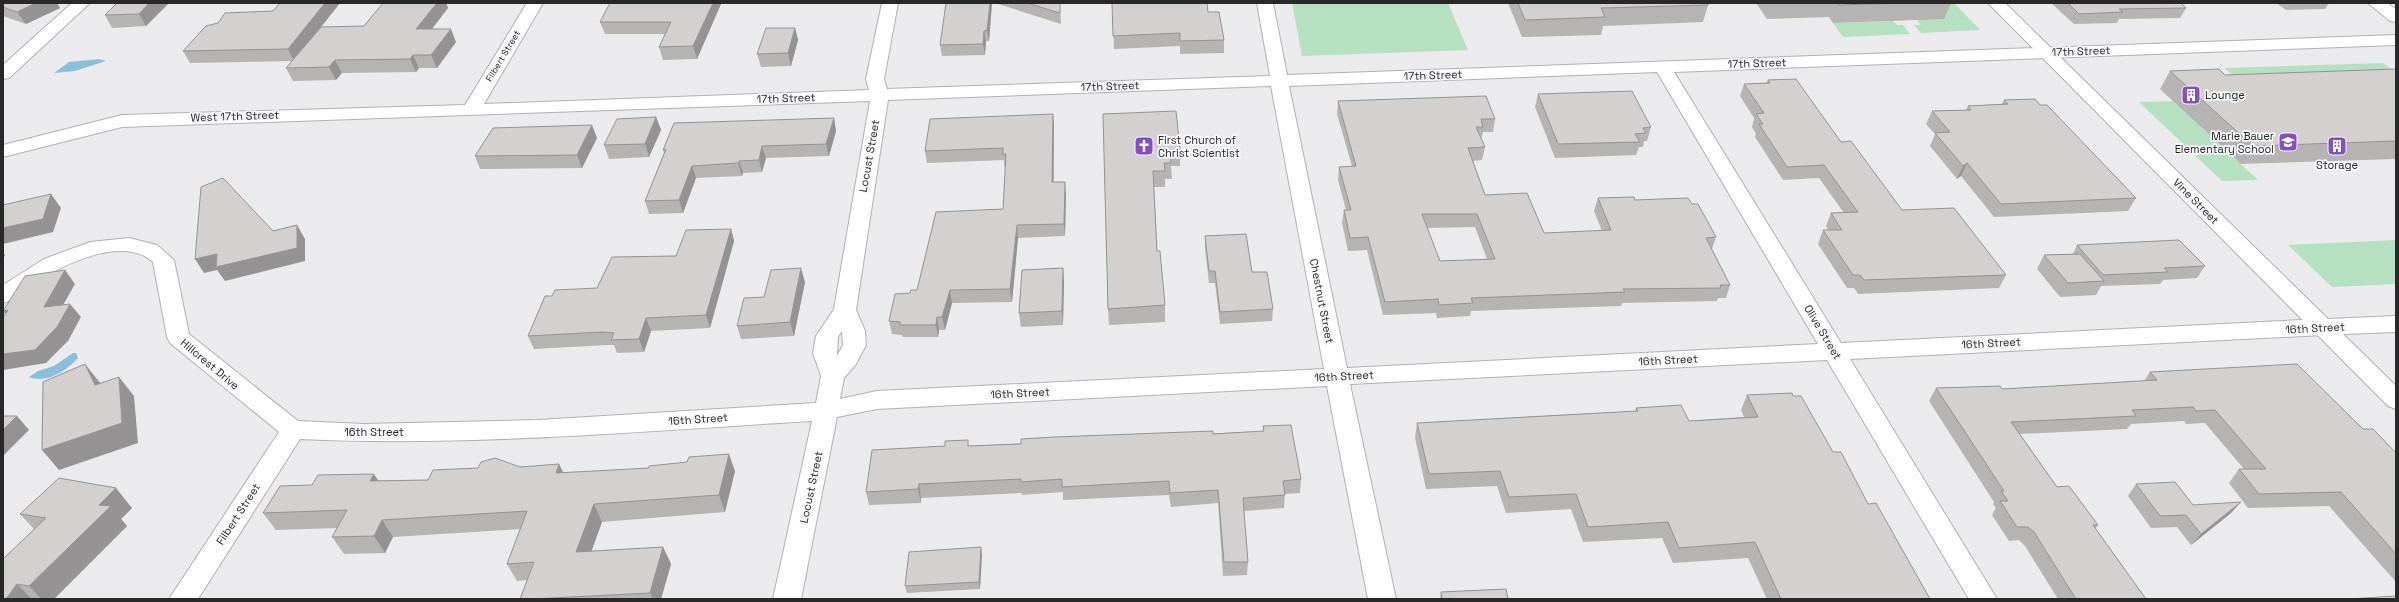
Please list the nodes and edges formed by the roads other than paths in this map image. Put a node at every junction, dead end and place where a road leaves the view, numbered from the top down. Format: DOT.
graph roads {
  1 [pos="82,3"];
  2 [pos="535,3"];
  3 [pos="890,3"];
  4 [pos="1265,3"];
  5 [pos="1996,3"];
  6 [pos="2376,3"];
  7 [pos="2396,17"];
  8 [pos="2396,40"];
  9 [pos="2046,53"];
  10 [pos="1662,66"];
  11 [pos="5,72"];
  12 [pos="1279,80"];
  13 [pos="880,95"];
  14 [pos="471,110"];
  15 [pos="3,151"];
  16 [pos="3,296"];
  17 [pos="2396,324"];
  18 [pos="2323,328"];
  19 [pos="1834,351"];
  20 [pos="1337,377"];
  21 [pos="2396,400"];
  22 [pos="826,411"];
  23 [pos="293,430"];
  24 [pos="183,599"];
  25 [pos="787,599"];
  26 [pos="1382,599"];
  27 [pos="1983,599"];
  1 -- 11 [label="street"];
  2 -- 14 [label="street, Filbert Street"];
  3 -- 13 [label="street, Locust Street"];
  4 -- 12 [label="street, Chestnut Street"];
  5 -- 9 [label="street, Vine Street"];
  6 -- 7 [label="street"];
  8 -- 9 [label="street, 17th Street"];
  9 -- 10 [label="street, 17th Street"];
  9 -- 18 [label="street, Vine Street"];
  10 -- 12 [label="street, 17th Street"];
  10 -- 19 [label="street, Olive Street"];
  12 -- 13 [label="street, 17th Street"];
  12 -- 20 [label="street, Chestnut Street"];
  13 -- 14 [label="street, 17th Street"];
  13 -- 22 [label="street, Locust Street"];
  14 -- 15 [label="street, West 17th Street"];
  16 -- 23 [label="street, Hillcrest Drive"];
  17 -- 18 [label="street, 16th Street"];
  18 -- 19 [label="street, 16th Street"];
  18 -- 21 [label="street, Vine Street"];
  19 -- 20 [label="street, 16th Street"];
  19 -- 27 [label="street, Olive Street"];
  20 -- 22 [label="street, 16th Street"];
  20 -- 26 [label="street, Chestnut Street"];
  22 -- 23 [label="street, 16th Street"];
  22 -- 25 [label="street, Locust Street"];
  23 -- 24 [label="street, Filbert Street"];
}
